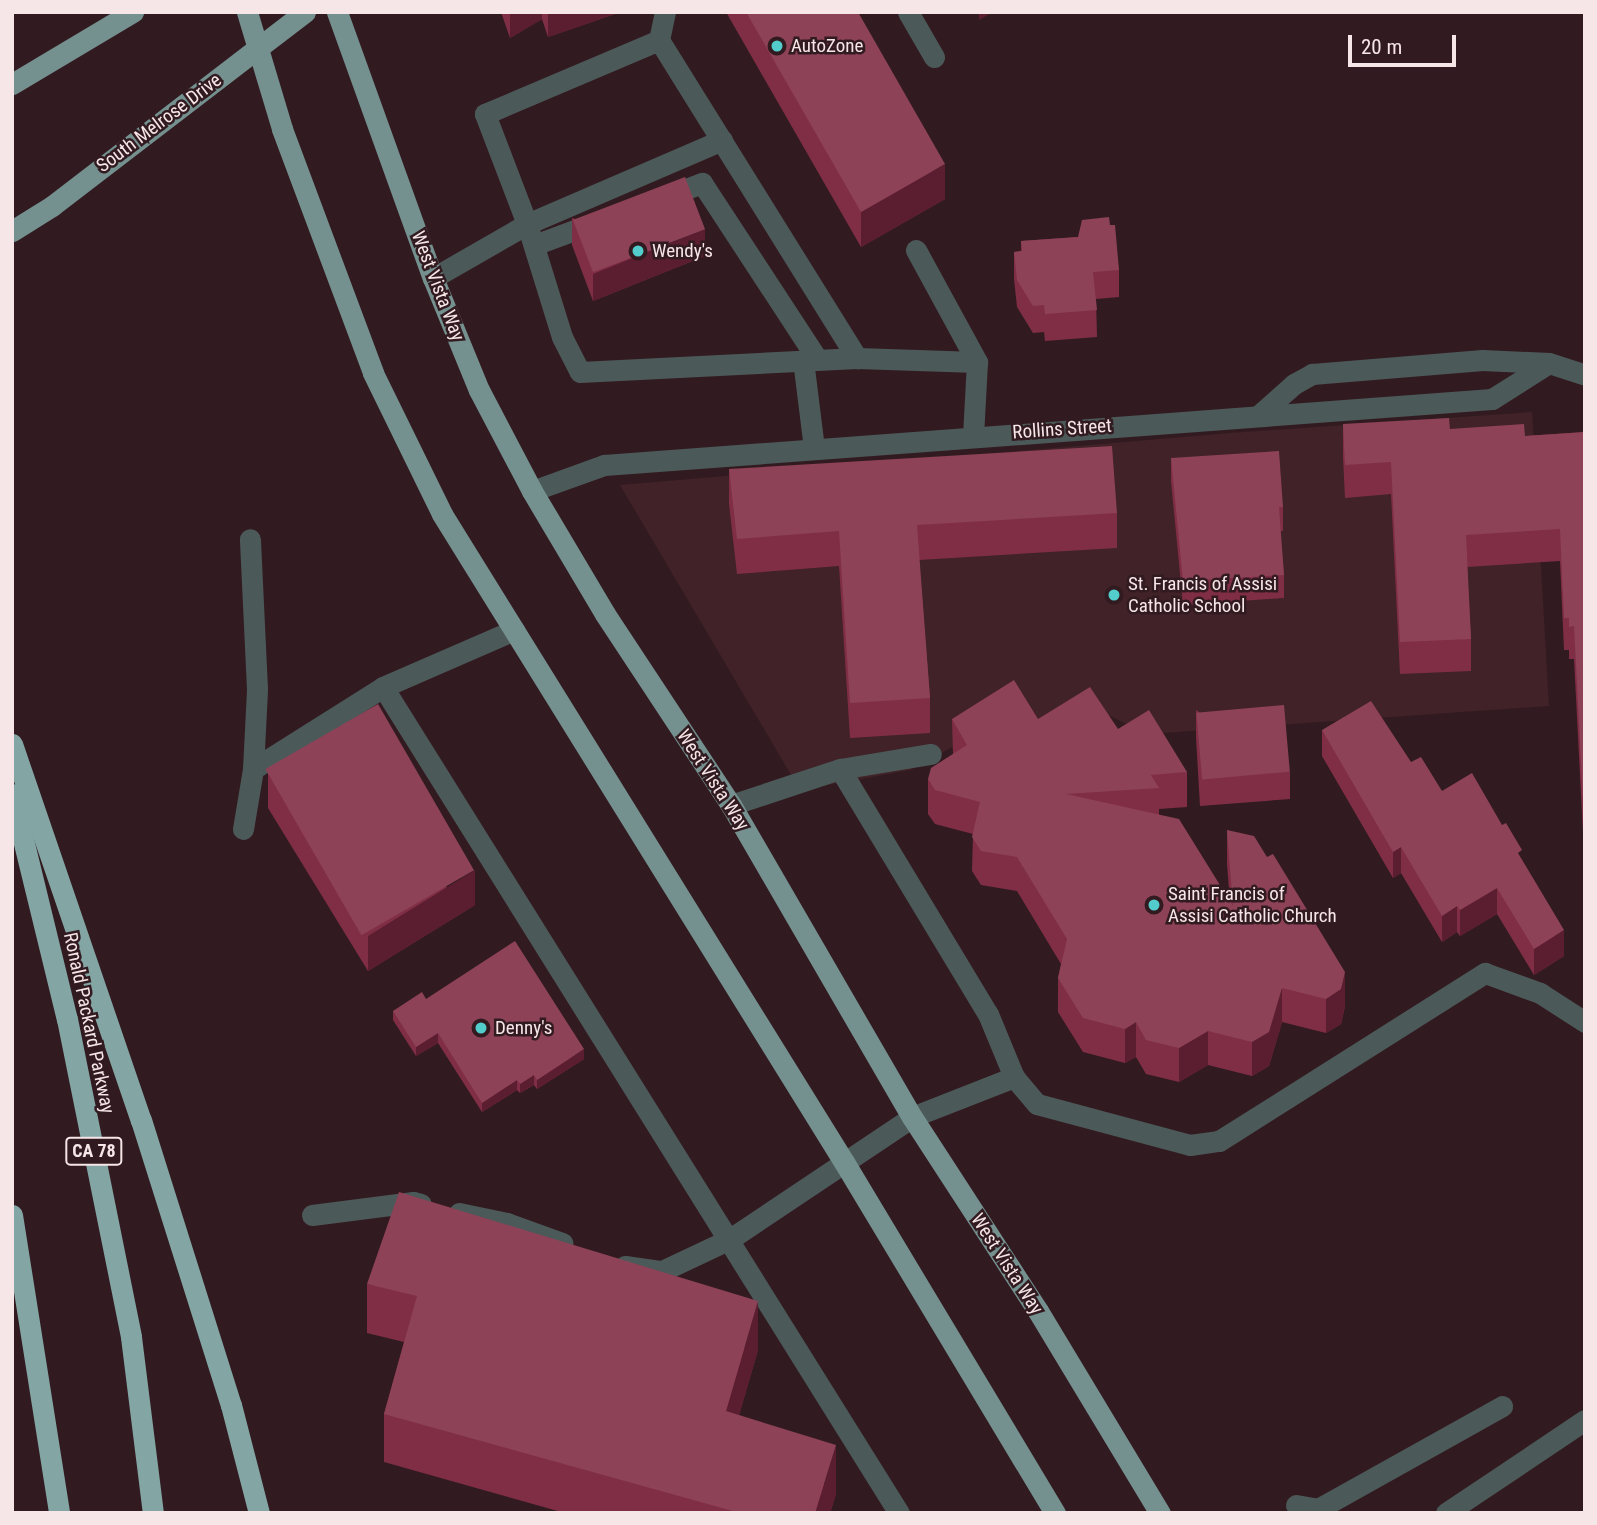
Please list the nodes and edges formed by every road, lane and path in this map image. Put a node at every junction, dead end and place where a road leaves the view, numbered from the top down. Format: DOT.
graph roads {
  1 [pos="132,12"];
  2 [pos="247,12"];
  3 [pos="305,12"];
  4 [pos="337,12"];
  5 [pos="665,12"];
  6 [pos="908,12"];
  7 [pos="659,40"];
  8 [pos="257,49"];
  9 [pos="934,57"];
  10 [pos="12,84"];
  11 [pos="722,140"];
  12 [pos="527,224"];
  13 [pos="12,231"];
  14 [pos="534,245"];
  15 [pos="916,250"];
  16 [pos="433,278"];
  17 [pos="857,358"];
  18 [pos="810,360"];
  19 [pos="977,362"];
  20 [pos="1549,363"];
  21 [pos="1585,375"];
  22 [pos="1259,415"];
  23 [pos="973,435"];
  24 [pos="814,448"];
  25 [pos="532,491"];
  26 [pos="250,539"];
  27 [pos="514,630"];
  28 [pos="383,687"];
  29 [pos="12,744"];
  30 [pos="931,754"];
  31 [pos="253,769"];
  32 [pos="840,769"];
  33 [pos="12,794"];
  34 [pos="731,805"];
  35 [pos="243,829"];
  36 [pos="1585,1023"];
  37 [pos="1014,1077"];
  38 [pos="912,1117"];
  39 [pos="845,1163"];
  40 [pos="12,1215"];
  41 [pos="312,1215"];
  42 [pos="730,1239"];
  43 [pos="583,1251"];
  44 [pos="608,1261"];
  45 [pos="1502,1406"];
  46 [pos="1584,1422"];
  47 [pos="1296,1505"];
  48 [pos="60,1513"];
  49 [pos="153,1513"];
  50 [pos="260,1513"];
  51 [pos="900,1513"];
  52 [pos="1055,1513"];
  53 [pos="1160,1513"];
  54 [pos="1446,1513"];
  1 -- 10 [label="main road"];
  2 -- 8 [label="main road"];
  3 -- 8 [label="main road, South Melrose Drive"];
  4 -- 16 [label="main road, West Vista Way"];
  5 -- 7 [label="street"];
  6 -- 9 [label="street"];
  7 -- 11 [label="street"];
  7 -- 12 [label="street"];
  8 -- 13 [label="main road, South Melrose Drive"];
  8 -- 27 [label="main road"];
  11 -- 12 [label="street"];
  11 -- 17 [label="street"];
  12 -- 14 [label="street"];
  12 -- 16 [label="street"];
  14 -- 18 [label="street"];
  14 -- 18 [label="street"];
  15 -- 19 [label="street"];
  16 -- 25 [label="main road, West Vista Way"];
  17 -- 18 [label="street"];
  17 -- 19 [label="street"];
  18 -- 24 [label="street"];
  19 -- 23 [label="street"];
  20 -- 21 [label="street"];
  20 -- 22 [label="street, Rollins Street"];
  20 -- 22 [label="street"];
  22 -- 23 [label="street, Rollins Street"];
  23 -- 24 [label="street, Rollins Street"];
  24 -- 25 [label="street, Rollins Street"];
  25 -- 34 [label="main road, West Vista Way"];
  26 -- 31 [label="street"];
  27 -- 28 [label="street"];
  27 -- 39 [label="main road"];
  28 -- 31 [label="street"];
  28 -- 42 [label="street"];
  29 -- 50 [label="highway"];
  30 -- 32 [label="street"];
  31 -- 35 [label="street"];
  32 -- 34 [label="street"];
  32 -- 37 [label="street"];
  33 -- 49 [label="highway, Ronald Packard Parkway / CA 78"];
  34 -- 38 [label="main road, West Vista Way"];
  36 -- 37 [label="street"];
  37 -- 38 [label="street"];
  38 -- 39 [label="street"];
  38 -- 53 [label="main road, West Vista Way"];
  39 -- 42 [label="street"];
  39 -- 52 [label="main road"];
  40 -- 48 [label="highway"];
  41 -- 43 [label="street"];
  42 -- 44 [label="street"];
  42 -- 51 [label="street"];
  45 -- 47 [label="street"];
  46 -- 54 [label="street"];
}
